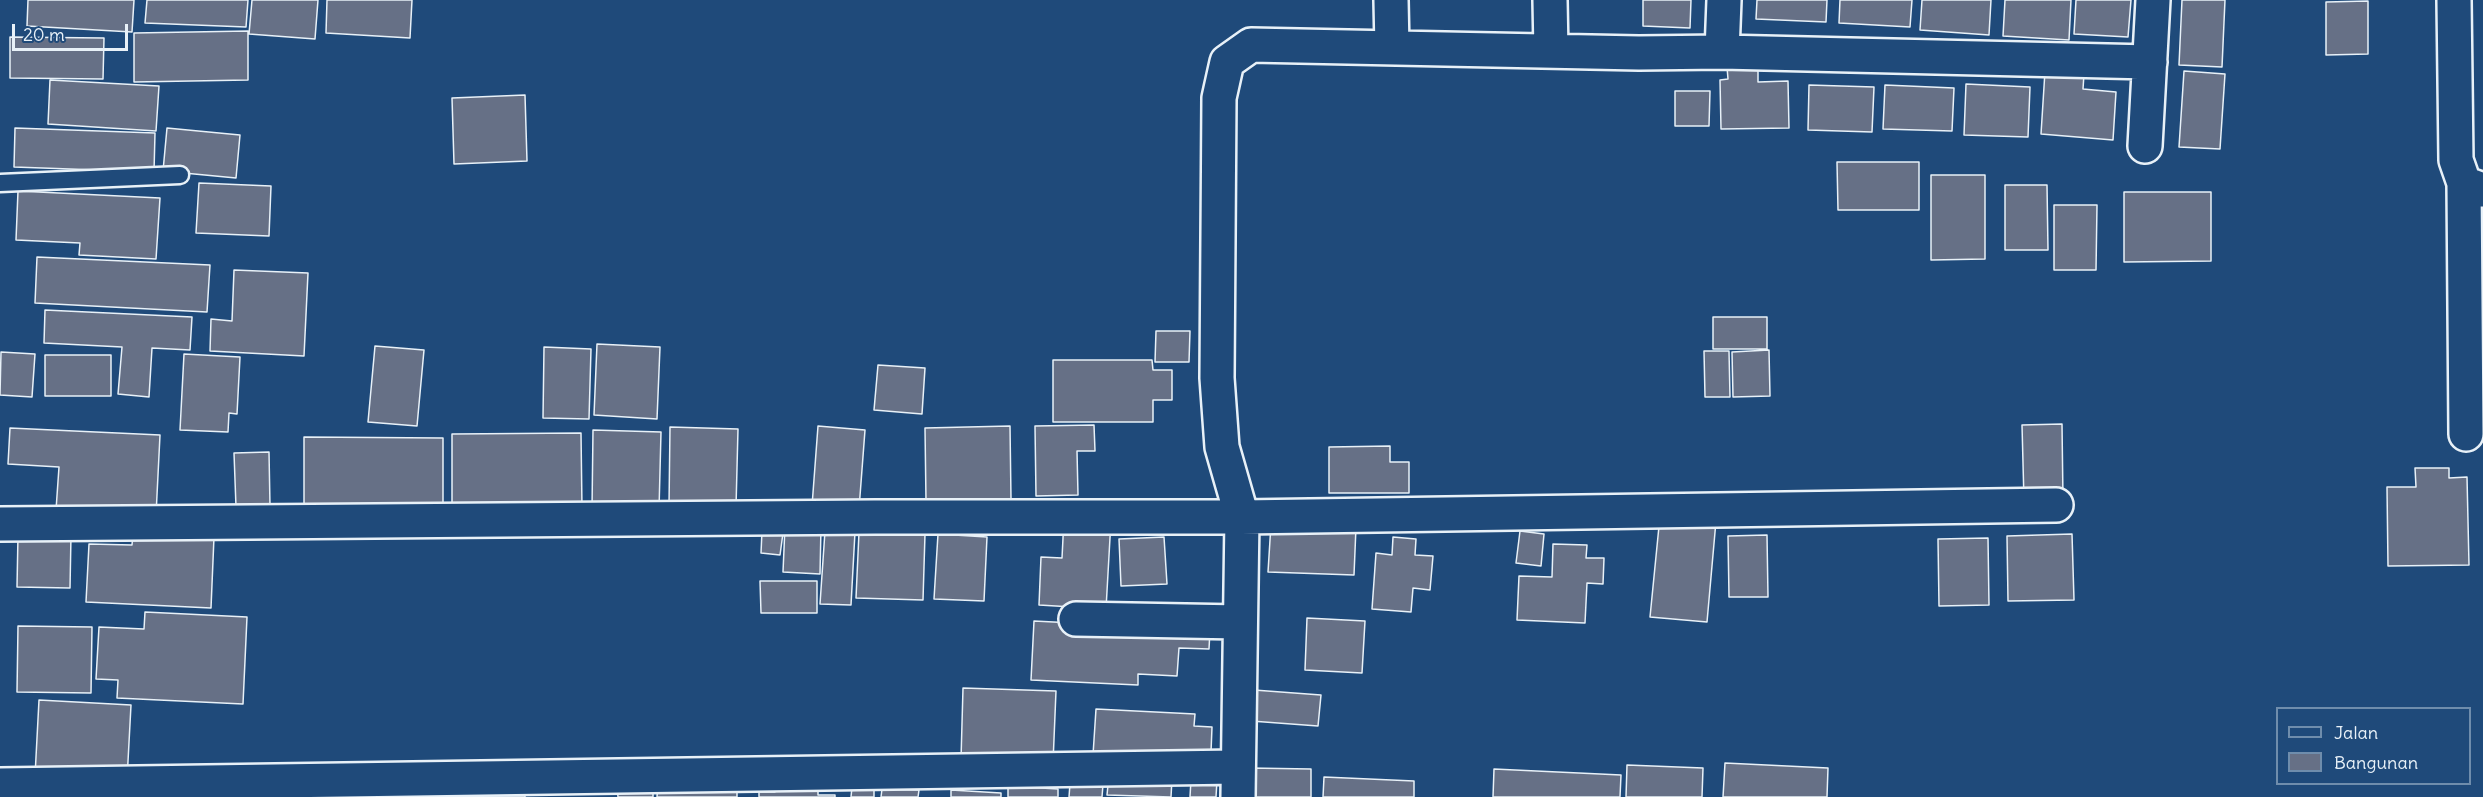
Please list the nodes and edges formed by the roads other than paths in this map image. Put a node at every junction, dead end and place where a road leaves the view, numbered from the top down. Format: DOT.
graph roads {
  1 [pos="1391,0"];
  2 [pos="1550,0"];
  3 [pos="1724,0"];
  4 [pos="2153,0"];
  5 [pos="2454,0"];
  6 [pos="1392,48"];
  7 [pos="1551,51"];
  8 [pos="1722,52"];
  9 [pos="2150,63"];
  10 [pos="2145,146"];
  11 [pos="180,175"];
  12 [pos="0,183"];
  13 [pos="2473,186"];
  14 [pos="2466,434"];
  15 [pos="2056,505"];
  16 [pos="1242,517"];
  17 [pos="0,524"];
  18 [pos="1076,619"];
  19 [pos="1240,622"];
  20 [pos="1237,782"];
  21 [pos="0,785"];
  1 -- 6 [label="street"];
  2 -- 7 [label="street"];
  3 -- 8 [label="street"];
  4 -- 9 [label="street"];
  5 -- 13 [label="street"];
  6 -- 7 [label="street"];
  6 -- 16 [label="street"];
  7 -- 8 [label="street"];
  8 -- 9 [label="street"];
  9 -- 10 [label="street"];
  11 -- 12 [label="lane"];
  13 -- 14 [label="street"];
  15 -- 16 [label="street"];
  16 -- 17 [label="street"];
  16 -- 19 [label="street"];
  18 -- 19 [label="street"];
  19 -- 20 [label="street"];
  20 -- 21 [label="street"];
}
